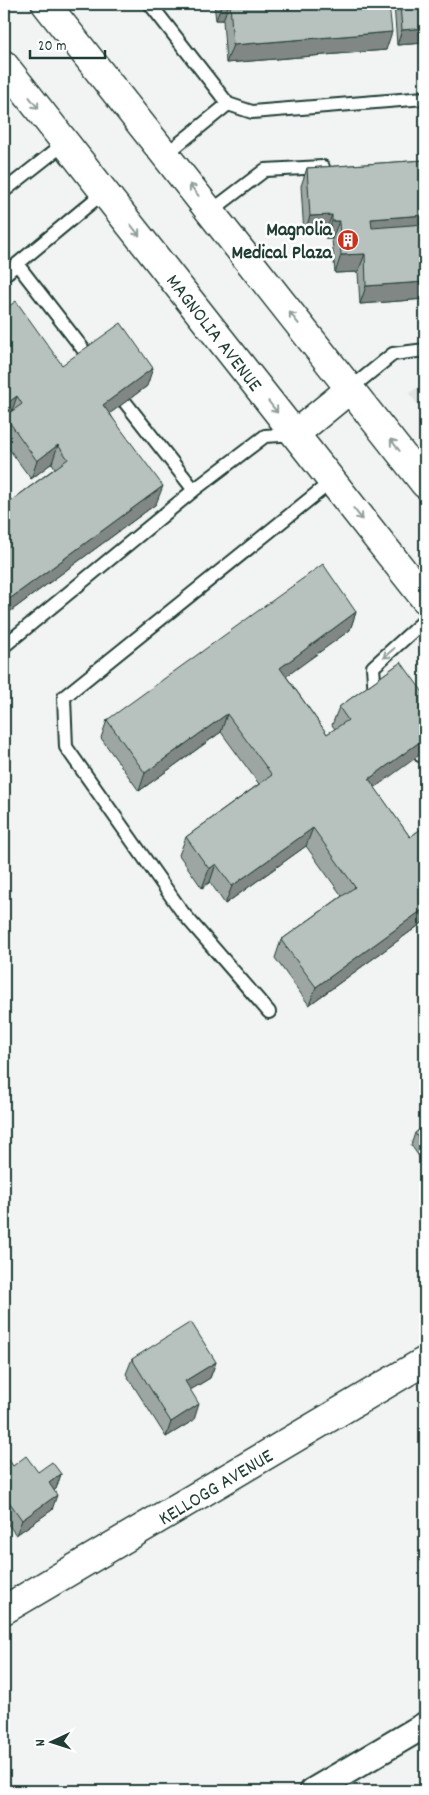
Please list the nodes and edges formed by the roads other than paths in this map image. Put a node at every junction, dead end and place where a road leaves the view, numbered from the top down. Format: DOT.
graph roads {
  1 [pos="46,4"];
  2 [pos="150,4"];
  3 [pos="4,64"];
  4 [pos="425,98"];
  5 [pos="228,104"];
  6 [pos="65,143"];
  7 [pos="166,155"];
  8 [pos="340,166"];
  9 [pos="4,191"];
  10 [pos="104,192"];
  11 [pos="210,212"];
  12 [pos="17,264"];
  13 [pos="4,274"];
  14 [pos="425,350"];
  15 [pos="90,358"];
  16 [pos="350,389"];
  17 [pos="125,402"];
  18 [pos="295,434"];
  19 [pos="332,481"];
  20 [pos="425,484"];
  21 [pos="194,490"];
  22 [pos="425,599"];
  23 [pos="425,620"];
  24 [pos="4,646"];
  25 [pos="374,695"];
  26 [pos="269,1012"];
  27 [pos="425,1361"];
  28 [pos="4,1610"];
  29 [pos="425,1725"];
  30 [pos="313,1791"];
  1 -- 7 [label="main road"];
  2 -- 5 [label="lane"];
  3 -- 6 [label="main road, MAGNOLIA AVENUE, one-way"];
  4 -- 5 [label="lane"];
  5 -- 7 [label="lane"];
  6 -- 9 [label="lane"];
  6 -- 10 [label="main road, MAGNOLIA AVENUE"];
  11 -- 7 [label="main road, one-way"];
  8 -- 11 [label="lane"];
  10 -- 12 [label="lane"];
  10 -- 18 [label="main road, MAGNOLIA AVENUE, one-way"];
  16 -- 11 [label="main road, one-way"];
  12 -- 13 [label="lane"];
  12 -- 15 [label="lane"];
  14 -- 16 [label="lane"];
  16 -- 18 [label="main road"];
  20 -- 16 [label="main road, one-way"];
  17 -- 21 [label="lane"];
  18 -- 19 [label="main road, MAGNOLIA AVENUE"];
  18 -- 21 [label="lane"];
  19 -- 22 [label="main road, MAGNOLIA AVENUE, one-way"];
  19 -- 26 [label="lane"];
  21 -- 24 [label="lane"];
  23 -- 25 [label="lane, one-way"];
  27 -- 28 [label="main road, KELLOGG AVENUE"];
  29 -- 30 [label="street"];
}
